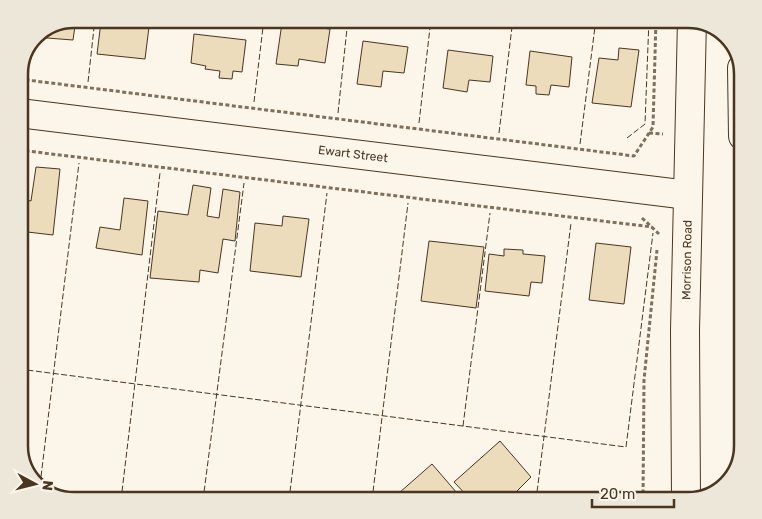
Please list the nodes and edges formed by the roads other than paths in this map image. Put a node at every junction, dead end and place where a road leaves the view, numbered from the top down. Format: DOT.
graph roads {
  1 [pos="692,28"];
  2 [pos="28,114"];
  3 [pos="688,195"];
  4 [pos="686,492"];
  1 -- 3 [label="street, Morrison Road"];
  2 -- 3 [label="street, Ewart Street"];
  3 -- 4 [label="street, Morrison Road"];
}
